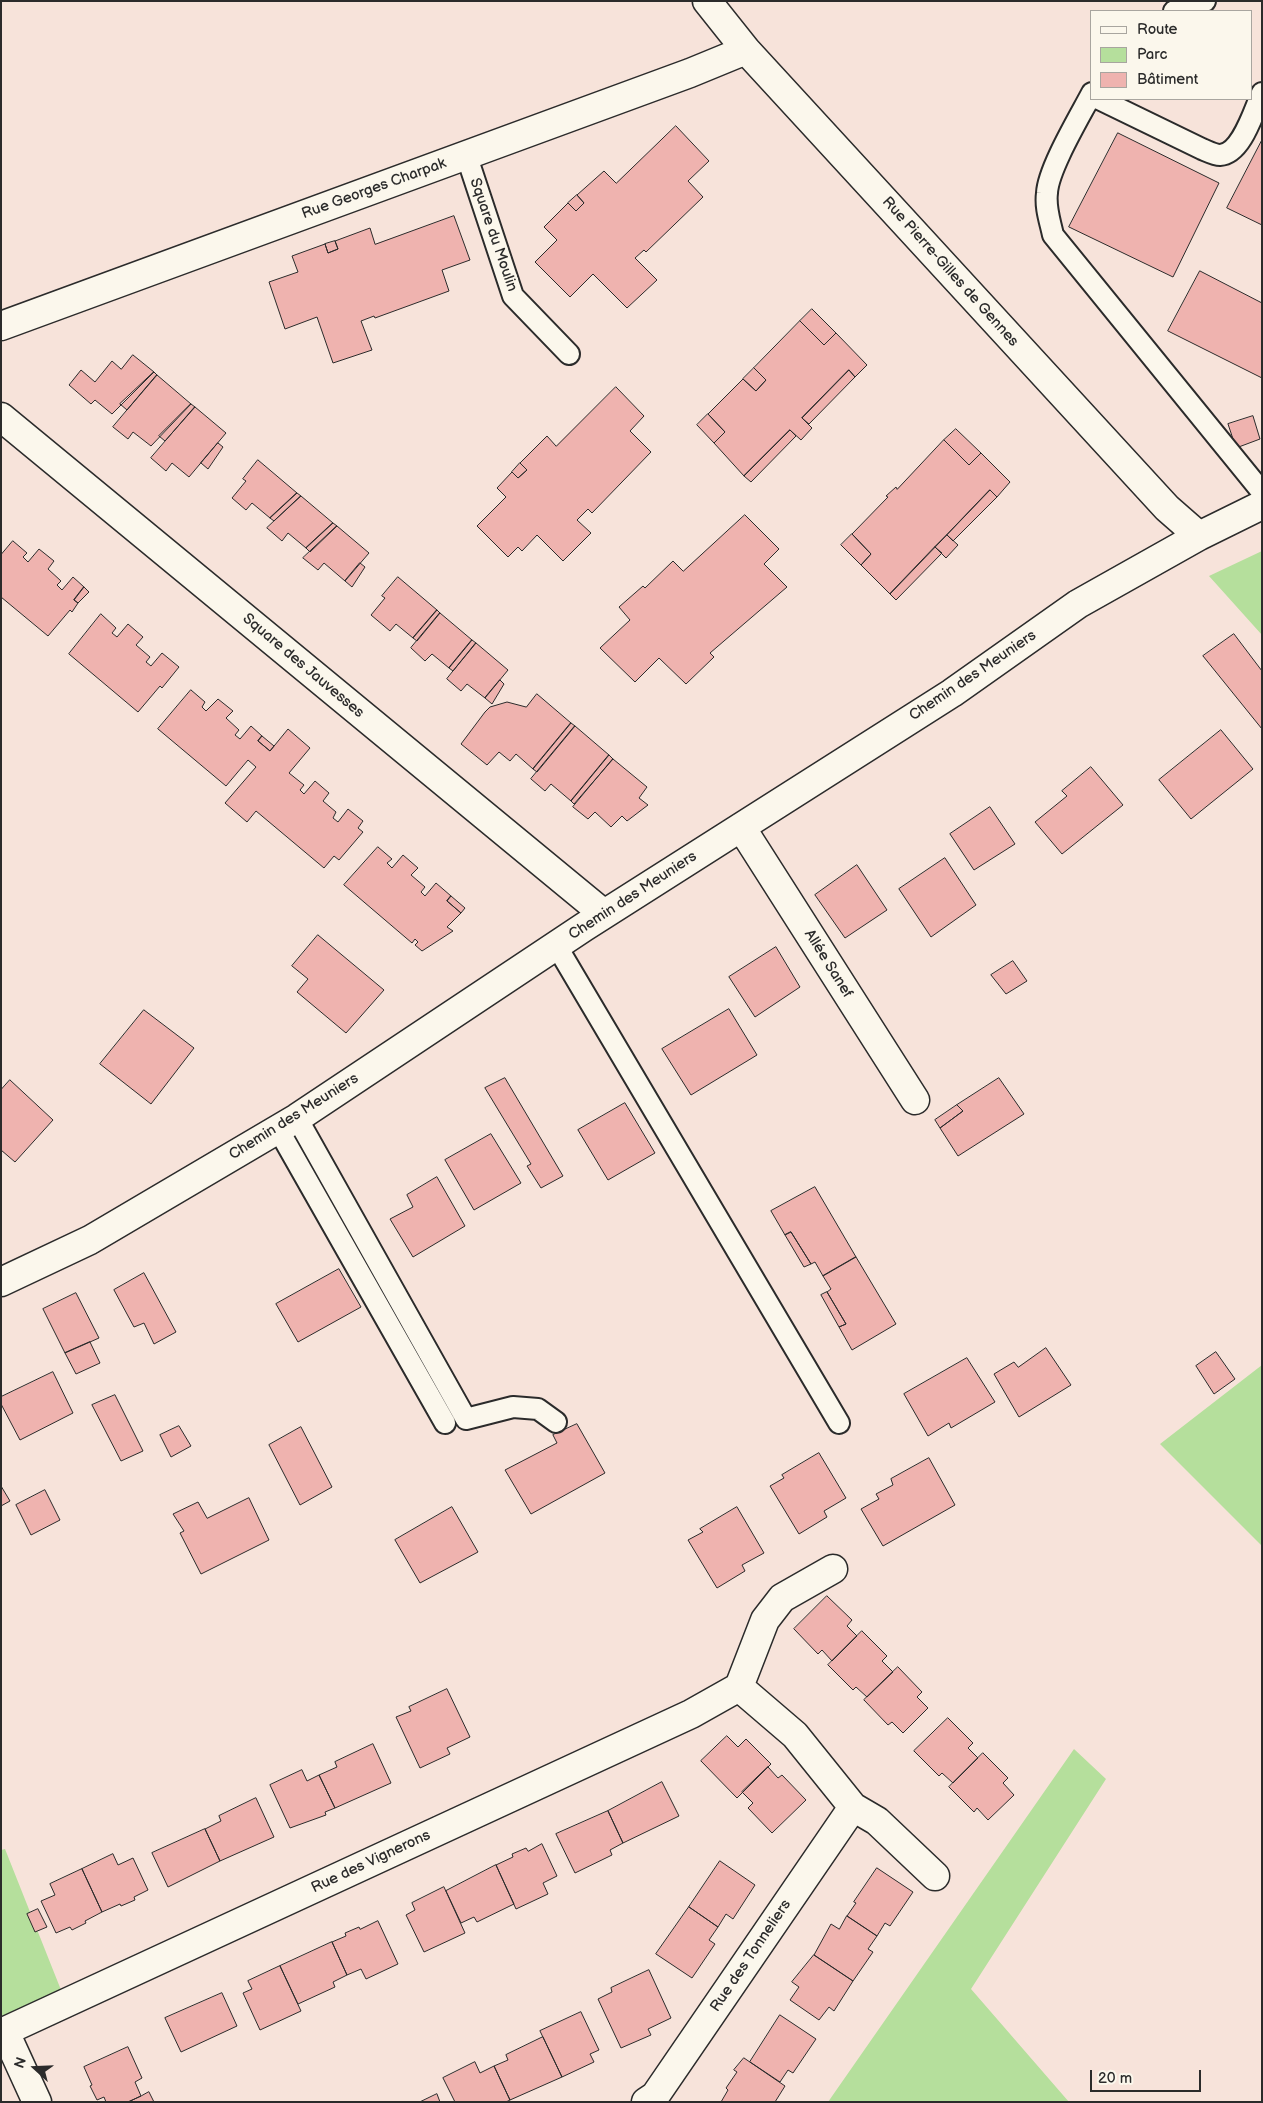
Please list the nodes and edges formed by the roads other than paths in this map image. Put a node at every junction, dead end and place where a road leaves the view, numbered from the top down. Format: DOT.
graph roads {
  1 [pos="707,1"];
  2 [pos="1205,1"];
  3 [pos="1177,10"];
  4 [pos="746,50"];
  5 [pos="1262,93"];
  6 [pos="1090,100"];
  7 [pos="1103,100"];
  8 [pos="466,154"];
  9 [pos="1,326"];
  10 [pos="569,354"];
  11 [pos="1,417"];
  12 [pos="1262,492"];
  13 [pos="1262,504"];
  14 [pos="1200,536"];
  15 [pos="742,827"];
  16 [pos="604,914"];
  17 [pos="556,945"];
  18 [pos="915,1100"];
  19 [pos="287,1123"];
  20 [pos="1,1282"];
  21 [pos="556,1422"];
  22 [pos="445,1423"];
  23 [pos="839,1423"];
  24 [pos="833,1569"];
  25 [pos="739,1687"];
  26 [pos="853,1807"];
  27 [pos="935,1876"];
  28 [pos="3,2032"];
  29 [pos="37,2102"];
  30 [pos="646,2102"];
  1 -- 4 [label="street, Rue Pierre-Gilles de Gennes"];
  2 -- 3 [label="lane"];
  4 -- 8 [label="street, Rue Georges Charpak"];
  4 -- 14 [label="street, Rue Pierre-Gilles de Gennes"];
  5 -- 7 [label="lane"];
  6 -- 12 [label="lane"];
  8 -- 9 [label="street, Rue Georges Charpak"];
  8 -- 10 [label="lane, Square du Moulin"];
  11 -- 16 [label="street, Square des Jauvesses"];
  13 -- 14 [label="street, Chemin des Meuniers"];
  14 -- 15 [label="street, Chemin des Meuniers"];
  15 -- 16 [label="street, Chemin des Meuniers"];
  15 -- 18 [label="street, Allée Sanef"];
  16 -- 17 [label="street, Chemin des Meuniers"];
  17 -- 19 [label="street, Chemin des Meuniers"];
  17 -- 23 [label="lane"];
  19 -- 20 [label="street, Chemin des Meuniers"];
  19 -- 21 [label="lane"];
  19 -- 22 [label="lane"];
  24 -- 25 [label="street"];
  25 -- 26 [label="street"];
  25 -- 28 [label="street, Rue des Vignerons"];
  26 -- 27 [label="street"];
  26 -- 30 [label="street, Rue des Tonneliers"];
  28 -- 29 [label="street"];
}
